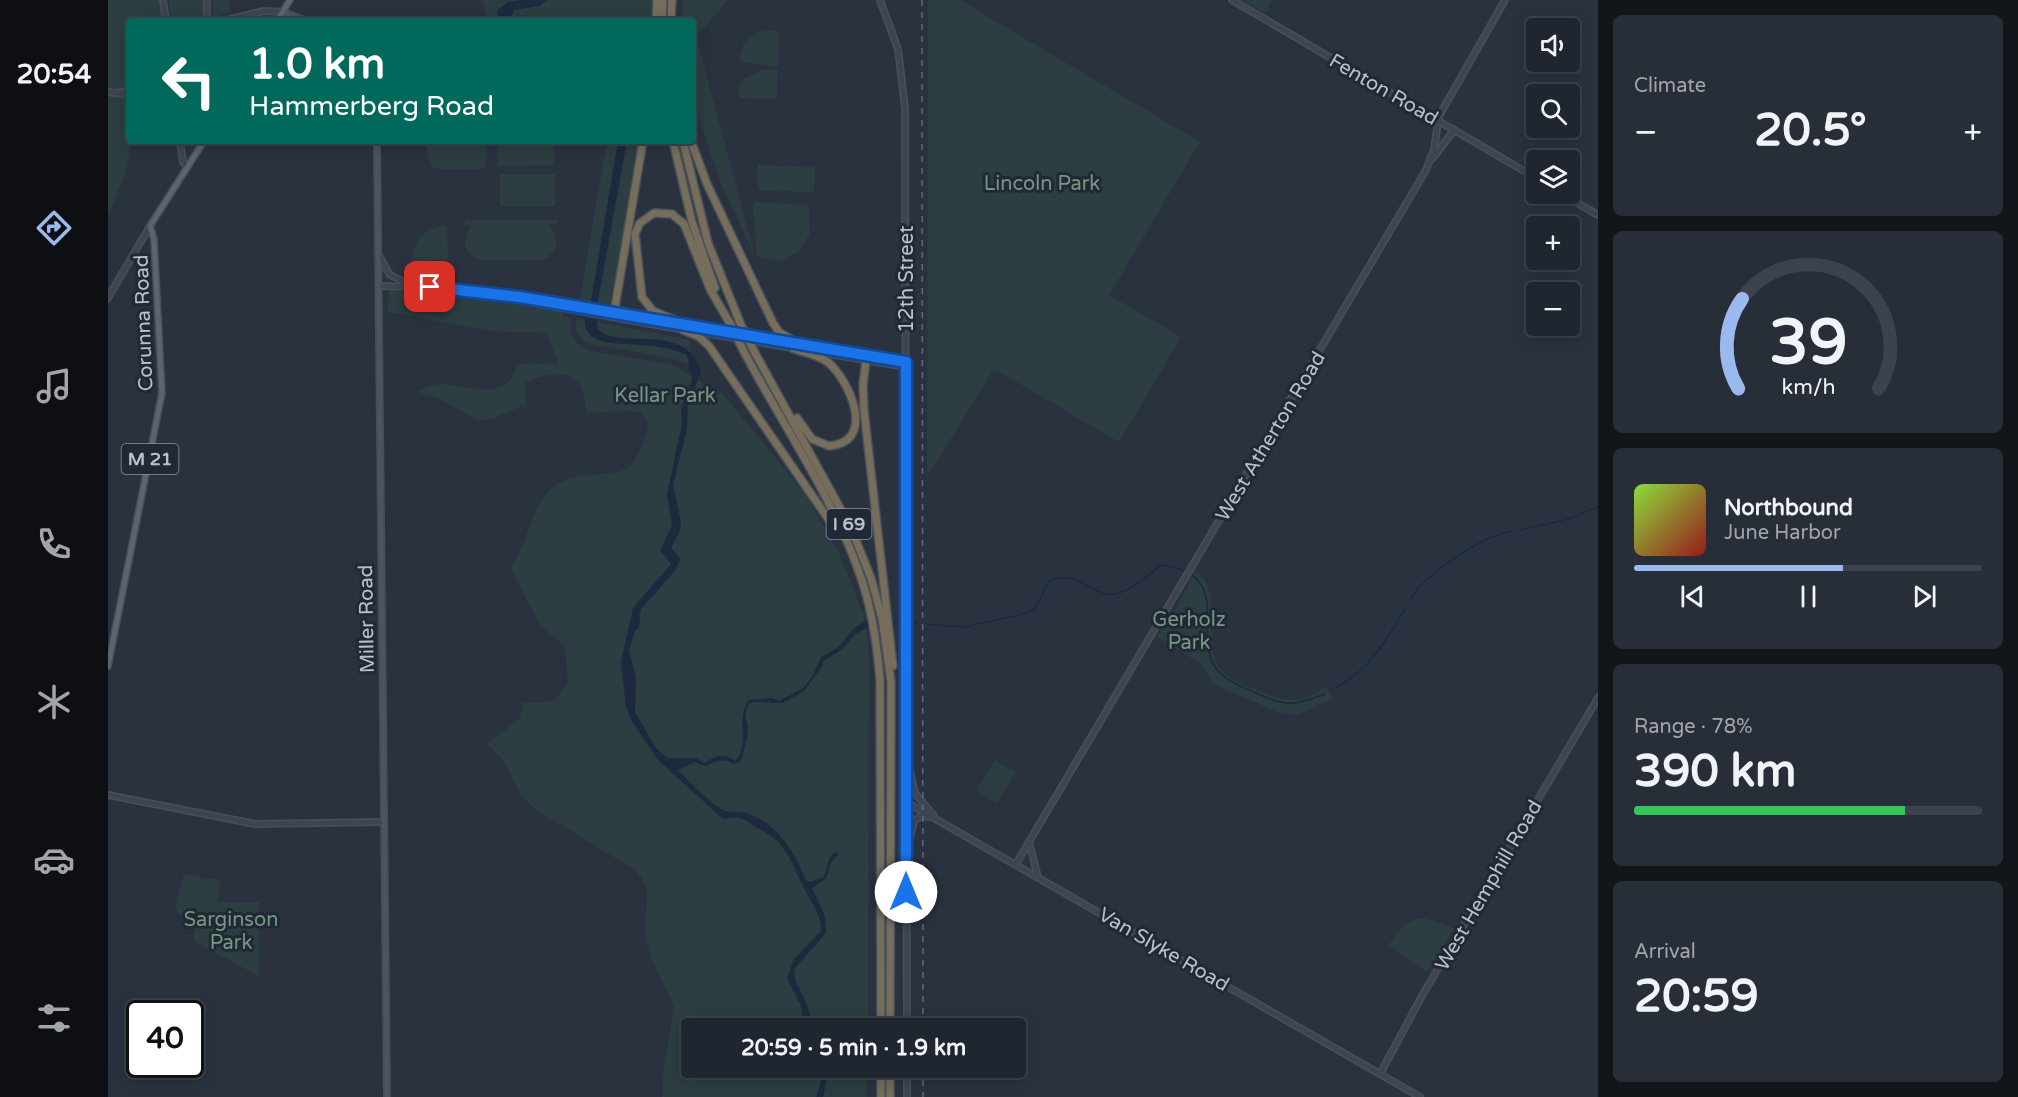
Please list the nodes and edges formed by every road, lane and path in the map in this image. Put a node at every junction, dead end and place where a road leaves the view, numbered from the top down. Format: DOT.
graph roads {
  1 [pos="164,0"];
  2 [pos="207,0"];
  3 [pos="290,0"];
  4 [pos="657,0"];
  5 [pos="663,0"];
  6 [pos="880,0"];
  7 [pos="1232,0"];
  8 [pos="1505,0"];
  9 [pos="671,3"];
  10 [pos="283,12"];
  11 [pos="166,18"];
  12 [pos="207,18"];
  13 [pos="234,18"];
  14 [pos="279,18"];
  15 [pos="299,18"];
  16 [pos="656,18"];
  17 [pos="662,18"];
  18 [pos="672,18"];
  19 [pos="111,92"];
  20 [pos="126,93"];
  21 [pos="1437,120"];
  22 [pos="1454,130"];
  23 [pos="180,144"];
  24 [pos="202,144"];
  25 [pos="377,144"];
  26 [pos="643,144"];
  27 [pos="674,144"];
  28 [pos="684,144"];
  29 [pos="692,144"];
  30 [pos="1431,160"];
  31 [pos="187,166"];
  32 [pos="1526,172"];
  33 [pos="1579,204"];
  34 [pos="1598,215"];
  35 [pos="150,226"];
  36 [pos="378,254"];
  37 [pos="379,286"];
  38 [pos="415,287"];
  39 [pos="108,298"];
  40 [pos="616,316"];
  41 [pos="729,322"];
  42 [pos="685,327"];
  43 [pos="796,346"];
  44 [pos="864,358"];
  45 [pos="906,364"];
  46 [pos="770,379"];
  47 [pos="854,558"];
  48 [pos="108,666"];
  49 [pos="891,682"];
  50 [pos="1598,698"];
  51 [pos="906,755"];
  52 [pos="108,795"];
  53 [pos="906,802"];
  54 [pos="935,818"];
  55 [pos="383,822"];
  56 [pos="1029,842"];
  57 [pos="1016,864"];
  58 [pos="906,869"];
  59 [pos="1038,877"];
  60 [pos="880,1018"];
  61 [pos="890,1018"];
  62 [pos="907,1018"];
  63 [pos="1380,1074"];
  64 [pos="881,1078"];
  65 [pos="890,1078"];
  66 [pos="907,1078"];
  67 [pos="387,1097"];
  68 [pos="880,1097"];
  69 [pos="890,1097"];
  70 [pos="907,1097"];
  71 [pos="1420,1097"];
  1 -- 11 [label="street"];
  2 -- 12 [label="street"];
  3 -- 10 [label="main road"];
  4 -- 16 [label="highway"];
  5 -- 17 [label="highway"];
  6 -- 45 [label="street, 12th Street"];
  7 -- 21 [label="street, Fenton Road"];
  8 -- 21 [label="street, West Atherton Road"];
  9 -- 18 [label="highway"];
  10 -- 13 [label="street"];
  10 -- 14 [label="main road"];
  10 -- 15 [label="main road"];
  19 -- 20 [label="street"];
  21 -- 22 [label="street, Fenton Road"];
  21 -- 30 [label="street, West Atherton Road"];
  22 -- 30 [label="street"];
  22 -- 32 [label="street, Fenton Road"];
  23 -- 31 [label="street"];
  24 -- 31 [label="main road"];
  25 -- 36 [label="main road, Miller Road"];
  26 -- 40 [label="highway"];
  27 -- 41 [label="highway, I 69"];
  28 -- 46 [label="highway, I 69, bridge"];
  29 -- 43 [label="highway"];
  30 -- 56 [label="street, West Atherton Road"];
  31 -- 35 [label="main road"];
  33 -- 34 [label="street"];
  35 -- 39 [label="street"];
  35 -- 48 [label="main road, Corunna Road / M 21"];
  36 -- 37 [label="main road, Miller Road"];
  36 -- 38 [label="street"];
  37 -- 38 [label="street"];
  37 -- 55 [label="main road, Miller Road"];
  38 -- 40 [label="street"];
  40 -- 42 [label="street"];
  41 -- 42 [label="highway"];
  41 -- 47 [label="highway, I 69, bridge"];
  42 -- 43 [label="street"];
  42 -- 47 [label="highway"];
  43 -- 44 [label="street"];
  43 -- 46 [label="highway"];
  44 -- 45 [label="street"];
  44 -- 49 [label="highway"];
  45 -- 51 [label="street, 12th Street"];
  46 -- 49 [label="highway, I 69"];
  47 -- 60 [label="highway, I 69"];
  49 -- 61 [label="highway, I 69"];
  50 -- 63 [label="street, West Hemphill Road"];
  51 -- 53 [label="street, 12th Street"];
  51 -- 54 [label="street"];
  52 -- 55 [label="street"];
  53 -- 54 [label="street, Van Slyke Road"];
  53 -- 58 [label="street, 12th Street"];
  54 -- 57 [label="street, Van Slyke Road"];
  54 -- 58 [label="street"];
  55 -- 67 [label="main road, Miller Road"];
  56 -- 57 [label="street, West Atherton Road"];
  56 -- 59 [label="street"];
  57 -- 59 [label="street, Van Slyke Road"];
  58 -- 62 [label="street, 12th Street"];
  59 -- 63 [label="street, Van Slyke Road"];
  63 -- 71 [label="street, Van Slyke Road"];
  64 -- 68 [label="highway"];
  65 -- 69 [label="highway"];
  66 -- 70 [label="street"];
}
